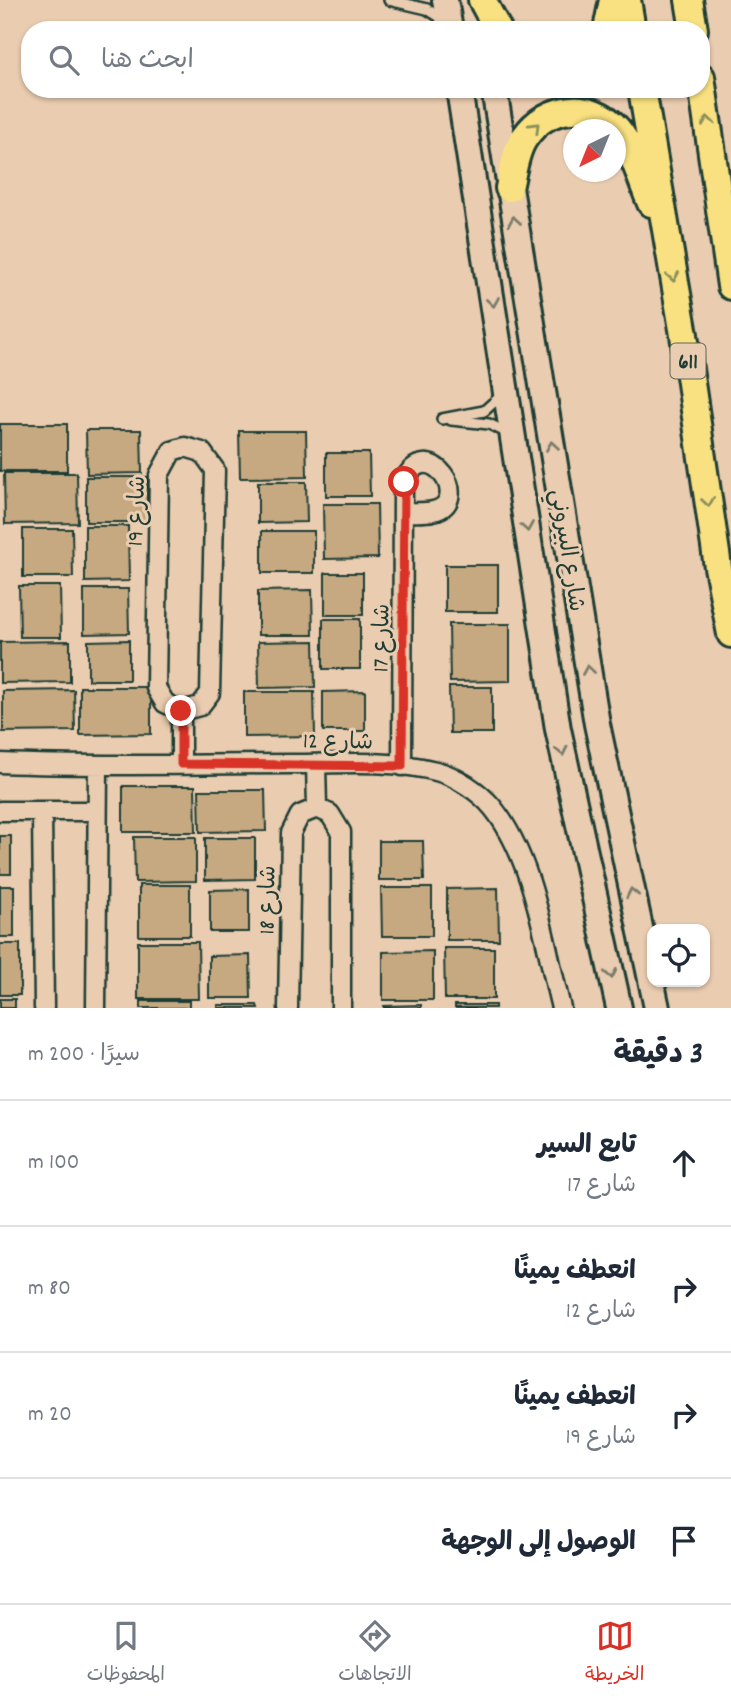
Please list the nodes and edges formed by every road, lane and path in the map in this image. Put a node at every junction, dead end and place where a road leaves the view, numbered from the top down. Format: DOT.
graph roads {
  1 [pos="389,0"];
  2 [pos="481,0"];
  3 [pos="613,0"];
  4 [pos="626,0"];
  5 [pos="689,0"];
  6 [pos="448,18"];
  7 [pos="484,21"];
  8 [pos="493,21"];
  9 [pos="609,21"];
  10 [pos="630,21"];
  11 [pos="692,21"];
  12 [pos="460,98"];
  13 [pos="495,98"];
  14 [pos="643,98"];
  15 [pos="704,98"];
  16 [pos="509,188"];
  17 [pos="666,235"];
  18 [pos="731,286"];
  19 [pos="506,383"];
  20 [pos="514,441"];
  21 [pos="405,512"];
  22 [pos="570,559"];
  23 [pos="533,562"];
  24 [pos="579,613"];
  25 [pos="542,615"];
  26 [pos="731,634"];
  27 [pos="181,711"];
  28 [pos="0,763"];
  29 [pos="181,764"];
  30 [pos="316,764"];
  31 [pos="402,766"];
  32 [pos="98,767"];
  33 [pos="317,808"];
  34 [pos="0,811"];
  35 [pos="42,811"];
  36 [pos="97,811"];
  37 [pos="44,1008"];
  38 [pos="96,1008"];
  39 [pos="288,1008"];
  40 [pos="341,1008"];
  41 [pos="561,1008"];
  42 [pos="619,1008"];
  43 [pos="657,1008"];
  1 -- 6 [label="lane"];
  2 -- 7 [label="street"];
  2 -- 8 [label="main road"];
  3 -- 9 [label="main road"];
  4 -- 10 [label="main road"];
  5 -- 11 [label="main road"];
  12 -- 19 [label="street, شارع البيروني, one-way"];
  13 -- 16 [label="street, شارع البيروني"];
  14 -- 17 [label="main road, 611"];
  18 -- 15 [label="main road, one-way"];
  16 -- 17 [label="main road, one-way"];
  22 -- 16 [label="street, شارع البيروني, one-way"];
  17 -- 26 [label="main road, 611, one-way"];
  19 -- 20 [label="street, شارع البيروني"];
  19 -- 20 [label="lane"];
  20 -- 23 [label="street, شارع البيروني, one-way"];
  21 -- 31 [label="street, شارع 17"];
  22 -- 23 [label="street"];
  22 -- 24 [label="street, شارع البيروني"];
  23 -- 25 [label="street, شارع البيروني"];
  24 -- 25 [label="street"];
  43 -- 24 [label="street, شارع البيروني, one-way"];
  25 -- 42 [label="street, شارع البيروني, one-way"];
  27 -- 27 [label="street, شارع 19"];
  27 -- 29 [label="street"];
  28 -- 32 [label="street, شارع 12"];
  29 -- 30 [label="street, شارع 12"];
  29 -- 32 [label="street, شارع 12"];
  30 -- 31 [label="street, شارع 12"];
  30 -- 33 [label="street"];
  31 -- 41 [label="street, شارع 12"];
  32 -- 36 [label="street"];
  33 -- 39 [label="street, شارع 18"];
  33 -- 40 [label="street"];
  34 -- 35 [label="street"];
  35 -- 36 [label="street"];
  35 -- 37 [label="street"];
  36 -- 38 [label="street"];
}
